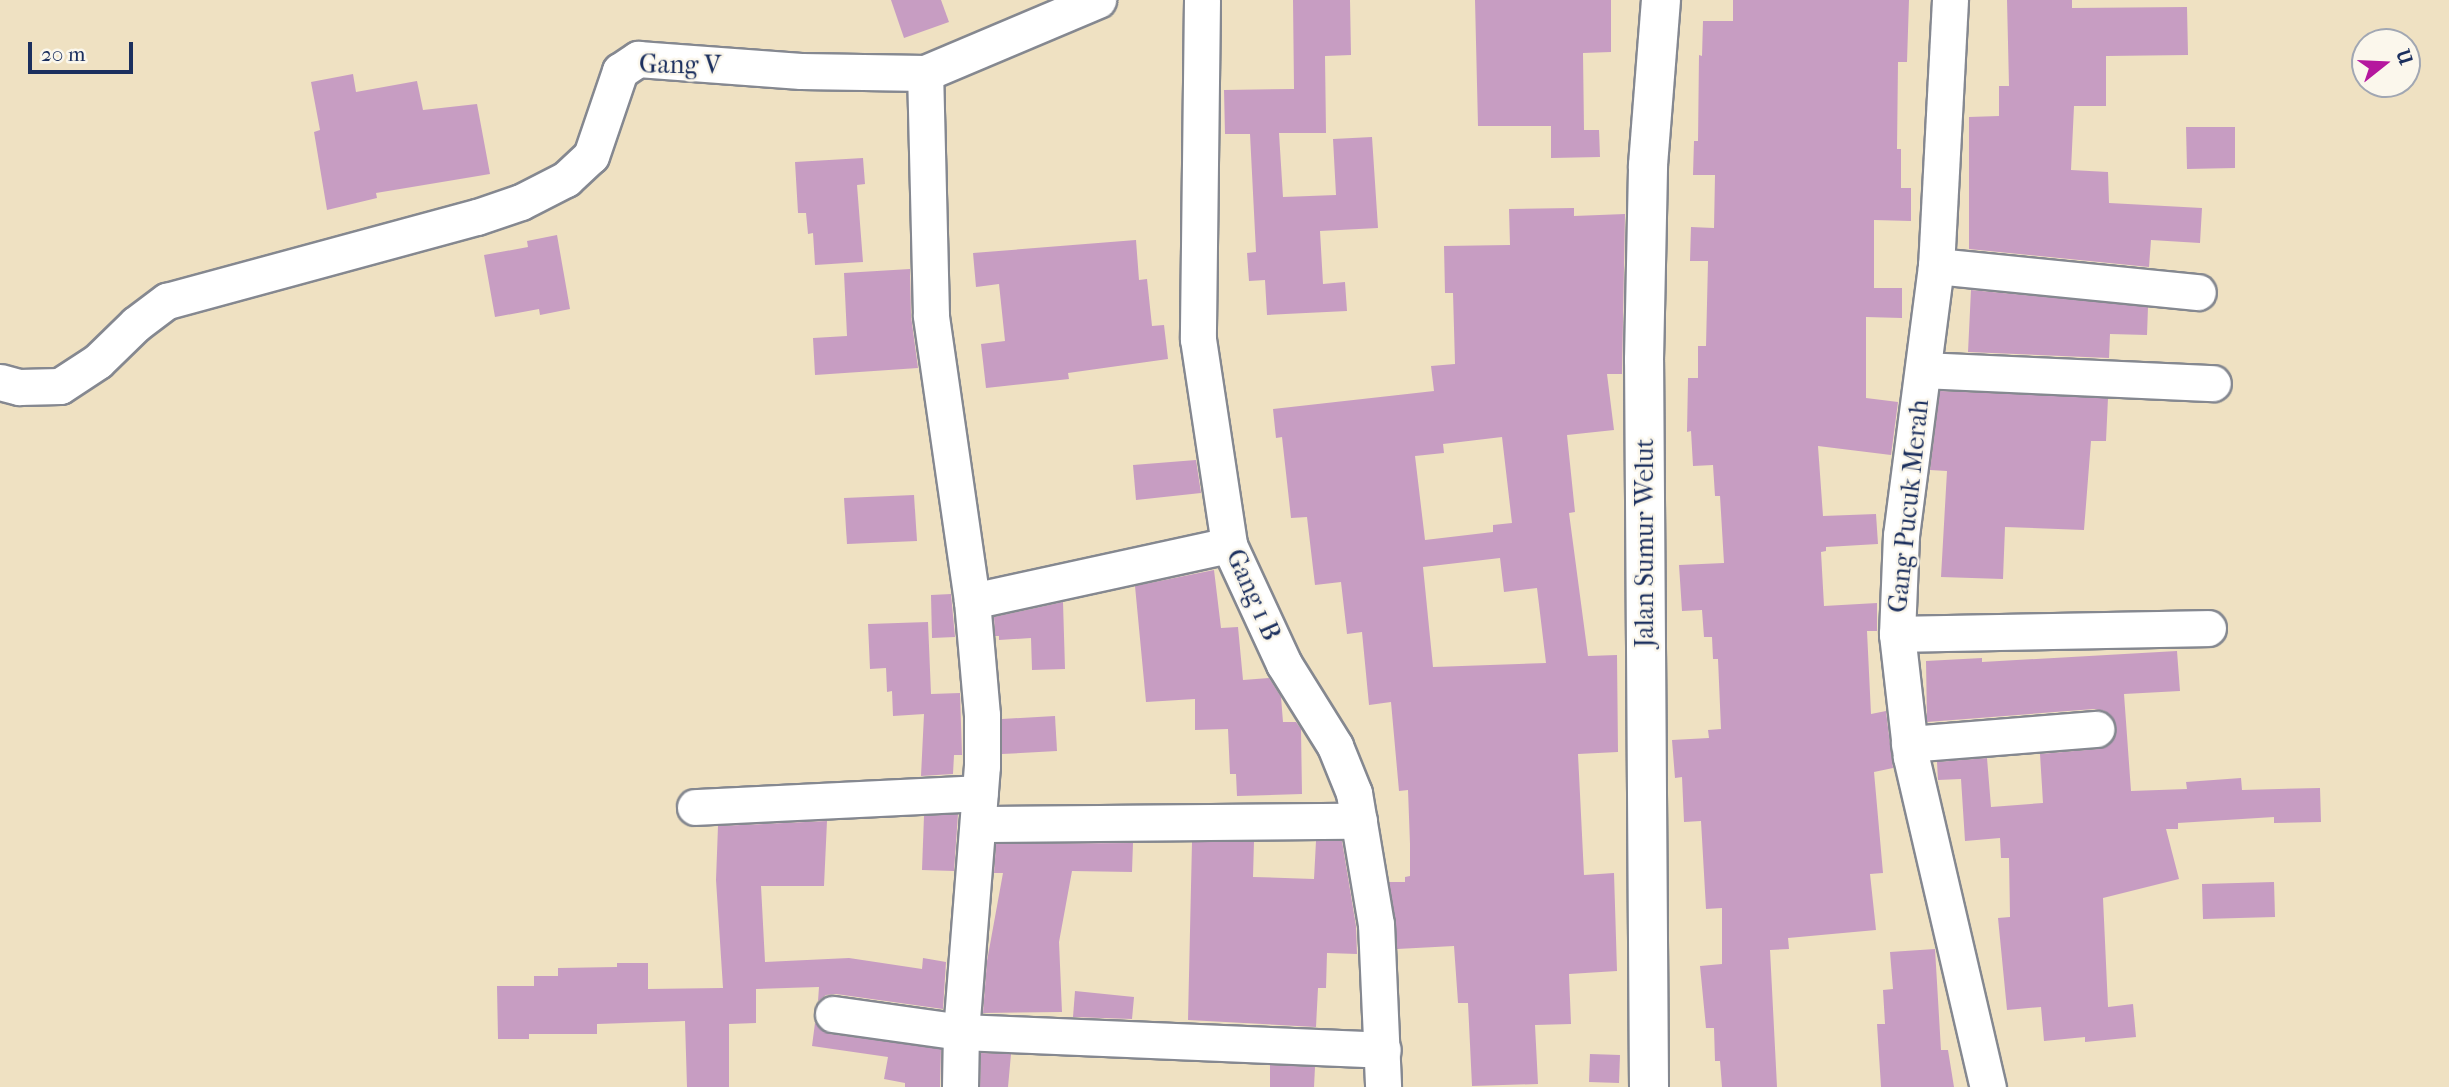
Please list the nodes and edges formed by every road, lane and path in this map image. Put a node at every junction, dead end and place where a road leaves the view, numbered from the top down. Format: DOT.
graph roads {
  1 [pos="1098,0"];
  2 [pos="1202,0"];
  3 [pos="1661,0"];
  4 [pos="1950,0"];
  5 [pos="926,73"];
  6 [pos="1936,266"];
  7 [pos="2198,292"];
  8 [pos="1923,370"];
  9 [pos="0,382"];
  10 [pos="2213,383"];
  11 [pos="1228,545"];
  12 [pos="972,601"];
  13 [pos="2208,628"];
  14 [pos="1897,634"];
  15 [pos="2096,729"];
  16 [pos="1909,744"];
  17 [pos="695,807"];
  18 [pos="979,809"];
  19 [pos="1359,821"];
  20 [pos="833,1014"];
  21 [pos="961,1032"];
  22 [pos="1383,1050"];
  23 [pos="960,1087"];
  24 [pos="1384,1087"];
  25 [pos="1648,1087"];
  26 [pos="1987,1087"];
  1 -- 5 [label="street, Gang V"];
  2 -- 11 [label="street, Gang 1 B"];
  3 -- 25 [label="street, Jalan Sumur Welut"];
  4 -- 6 [label="street, Gang Pucuk Merah"];
  5 -- 9 [label="street, Gang V"];
  5 -- 12 [label="street"];
  6 -- 7 [label="street"];
  6 -- 8 [label="street, Gang Pucuk Merah"];
  8 -- 10 [label="street"];
  8 -- 14 [label="street, Gang Pucuk Merah"];
  11 -- 12 [label="street"];
  11 -- 19 [label="street, Gang 1 B"];
  12 -- 18 [label="street"];
  13 -- 14 [label="street"];
  14 -- 16 [label="street, Gang Pucuk Merah"];
  15 -- 16 [label="street"];
  16 -- 26 [label="street, Gang Pucuk Merah"];
  17 -- 18 [label="street"];
  18 -- 19 [label="street"];
  18 -- 21 [label="street"];
  19 -- 22 [label="street, Gang 1 B"];
  20 -- 21 [label="street"];
  21 -- 22 [label="street"];
  21 -- 23 [label="street"];
  22 -- 24 [label="street, Gang 1 B"];
}
